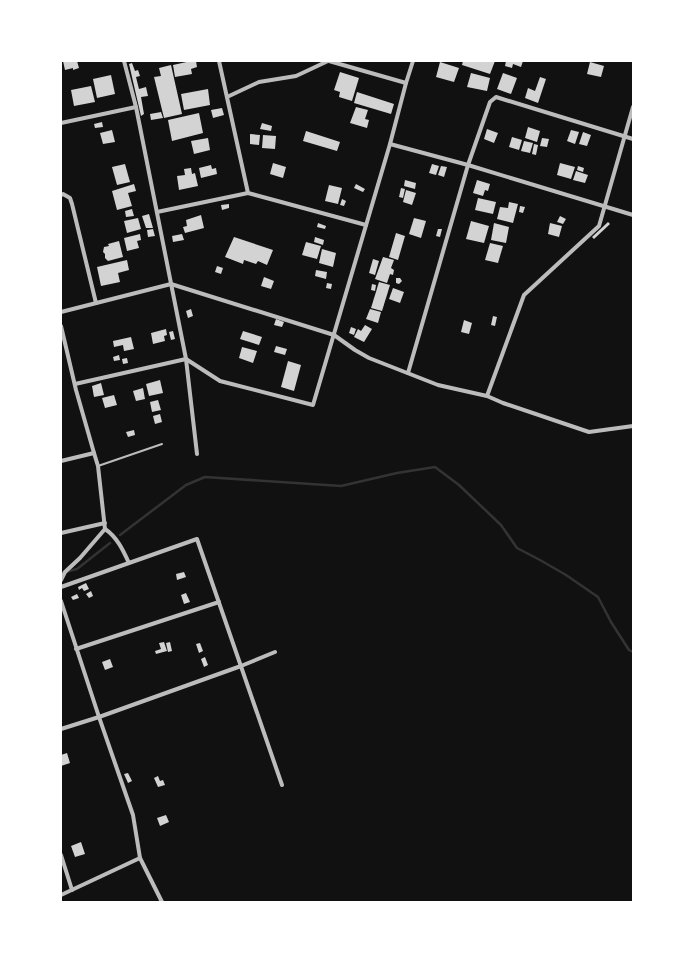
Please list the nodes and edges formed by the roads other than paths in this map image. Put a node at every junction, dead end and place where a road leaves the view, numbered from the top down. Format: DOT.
graph roads {
  1 [pos="124,61"];
  2 [pos="219,61"];
  3 [pos="329,61"];
  4 [pos="413,61"];
  5 [pos="406,83"];
  6 [pos="227,97"];
  7 [pos="136,107"];
  8 [pos="633,107"];
  9 [pos="61,123"];
  10 [pos="625,137"];
  11 [pos="633,139"];
  12 [pos="390,144"];
  13 [pos="468,165"];
  14 [pos="248,193"];
  15 [pos="61,195"];
  16 [pos="604,207"];
  17 [pos="157,212"];
  18 [pos="633,215"];
  19 [pos="366,225"];
  20 [pos="171,284"];
  21 [pos="96,303"];
  22 [pos="61,312"];
  23 [pos="61,326"];
  24 [pos="334,335"];
  25 [pos="186,359"];
  26 [pos="408,373"];
  27 [pos="75,384"];
  28 [pos="487,396"];
  29 [pos="633,426"];
  30 [pos="162,444"];
  31 [pos="94,453"];
  32 [pos="197,454"];
  33 [pos="61,461"];
  34 [pos="98,466"];
  35 [pos="104,523"];
  36 [pos="105,529"];
  37 [pos="61,533"];
  38 [pos="129,563"];
  39 [pos="61,580"];
  40 [pos="61,587"];
  41 [pos="61,601"];
  42 [pos="219,602"];
  43 [pos="76,649"];
  44 [pos="275,652"];
  45 [pos="241,666"];
  46 [pos="99,717"];
  47 [pos="61,729"];
  48 [pos="282,785"];
  49 [pos="61,855"];
  50 [pos="140,858"];
  51 [pos="72,890"];
  52 [pos="61,895"];
  53 [pos="162,902"];
  1 -- 7 [label="street"];
  2 -- 6 [label="street"];
  3 -- 5 [label="street"];
  3 -- 6 [label="street"];
  4 -- 5 [label="street"];
  5 -- 12 [label="street"];
  6 -- 14 [label="street"];
  7 -- 9 [label="street"];
  7 -- 17 [label="street"];
  8 -- 10 [label="street"];
  10 -- 11 [label="street"];
  10 -- 13 [label="street"];
  10 -- 16 [label="street"];
  12 -- 13 [label="street"];
  12 -- 19 [label="street"];
  13 -- 16 [label="street"];
  13 -- 26 [label="street"];
  14 -- 17 [label="street"];
  14 -- 19 [label="street"];
  15 -- 21 [label="street"];
  16 -- 18 [label="street"];
  16 -- 28 [label="street"];
  17 -- 20 [label="street"];
  19 -- 24 [label="street"];
  20 -- 21 [label="street"];
  20 -- 24 [label="street"];
  20 -- 25 [label="street"];
  21 -- 22 [label="street"];
  23 -- 27 [label="street"];
  24 -- 25 [label="street"];
  24 -- 26 [label="street"];
  25 -- 27 [label="street"];
  25 -- 32 [label="street"];
  26 -- 28 [label="street"];
  27 -- 31 [label="street"];
  28 -- 29 [label="street"];
  30 -- 34 [label="lane"];
  31 -- 33 [label="street"];
  31 -- 34 [label="street"];
  34 -- 35 [label="street"];
  35 -- 36 [label="street"];
  35 -- 37 [label="street"];
  36 -- 38 [label="street"];
  36 -- 39 [label="street"];
  38 -- 40 [label="street"];
  38 -- 42 [label="street"];
  41 -- 43 [label="street"];
  42 -- 43 [label="street"];
  42 -- 45 [label="street"];
  43 -- 46 [label="street"];
  44 -- 45 [label="street"];
  45 -- 46 [label="street"];
  45 -- 48 [label="street"];
  46 -- 47 [label="street"];
  46 -- 50 [label="street"];
  49 -- 51 [label="street"];
  50 -- 51 [label="street"];
  50 -- 53 [label="street"];
  51 -- 52 [label="street"];
}
